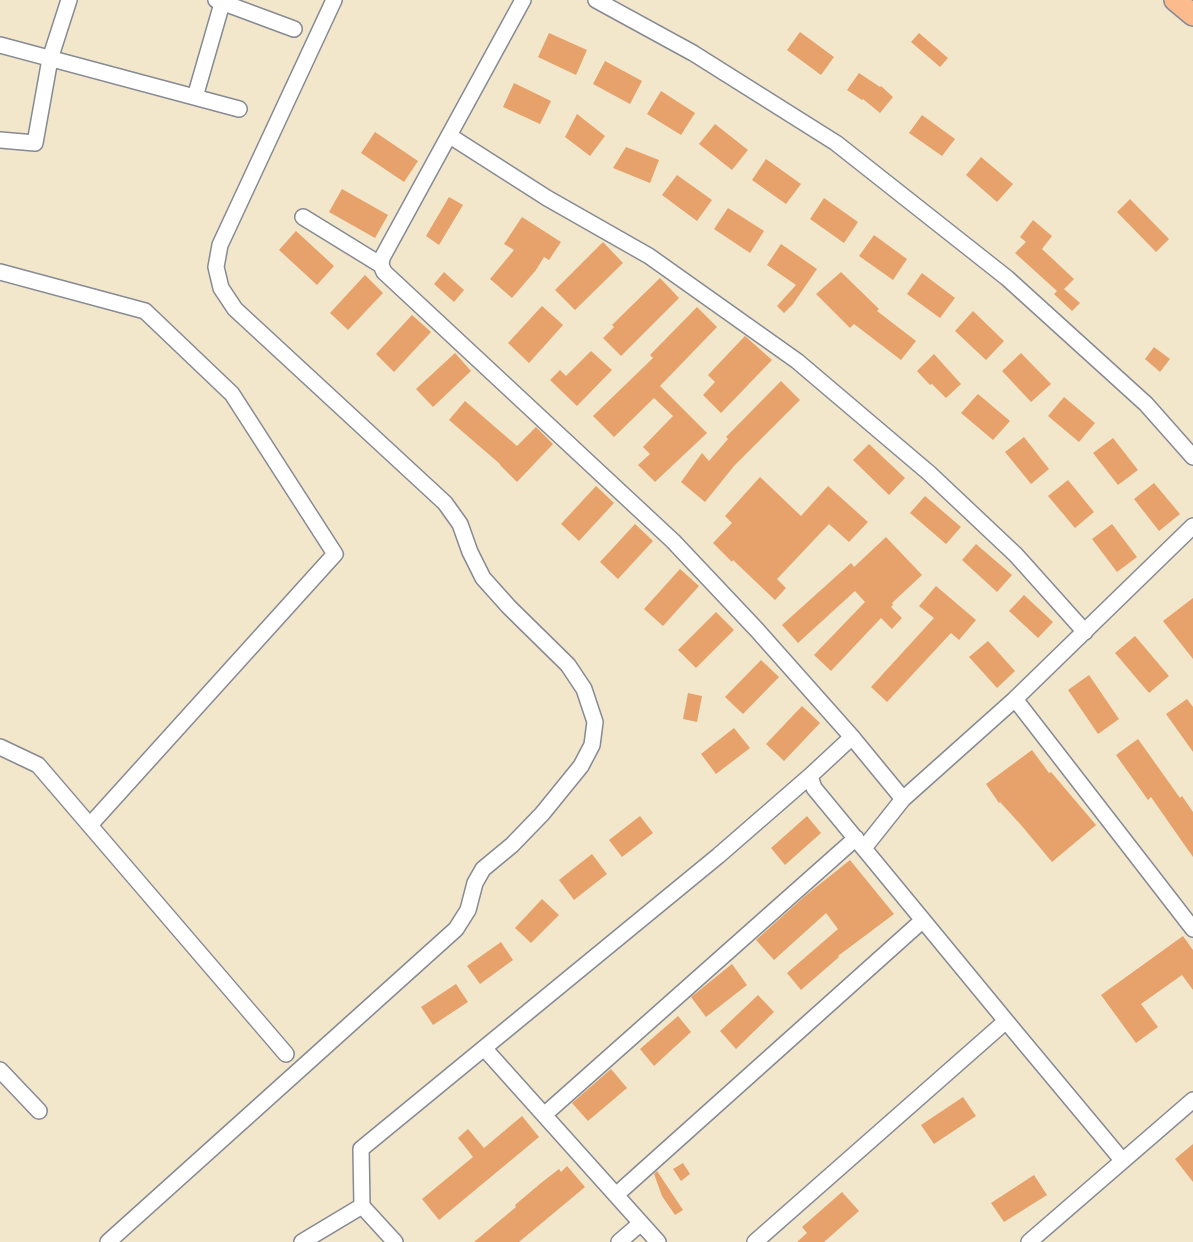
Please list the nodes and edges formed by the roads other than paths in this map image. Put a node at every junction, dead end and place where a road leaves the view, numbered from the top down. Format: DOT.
graph roads {
  1 [pos="69,0"];
  2 [pos="334,0"];
  3 [pos="523,0"];
  4 [pos="596,0"];
  5 [pos="1176,0"];
  6 [pos="1188,0"];
  7 [pos="220,1"];
  8 [pos="1193,3"];
  9 [pos="1193,16"];
  10 [pos="294,29"];
  11 [pos="0,45"];
  12 [pos="50,59"];
  13 [pos="195,97"];
  14 [pos="239,108"];
  15 [pos="450,136"];
  16 [pos="0,140"];
  17 [pos="304,217"];
  18 [pos="382,265"];
  19 [pos="0,272"];
  20 [pos="1193,457"];
  21 [pos="1193,526"];
  22 [pos="1085,632"];
  23 [pos="1014,699"];
  24 [pos="852,737"];
  25 [pos="0,747"];
  26 [pos="810,776"];
  27 [pos="903,799"];
  28 [pos="90,825"];
  29 [pos="860,843"];
  30 [pos="923,920"];
  31 [pos="1193,929"];
  32 [pos="1006,1021"];
  33 [pos="484,1048"];
  34 [pos="286,1054"];
  35 [pos="0,1070"];
  36 [pos="1193,1100"];
  37 [pos="39,1111"];
  38 [pos="544,1115"];
  39 [pos="1122,1160"];
  40 [pos="616,1195"];
  41 [pos="362,1206"];
  42 [pos="641,1223"];
  43 [pos="108,1242"];
  44 [pos="302,1242"];
  45 [pos="395,1242"];
  46 [pos="619,1242"];
  47 [pos="658,1242"];
  48 [pos="756,1242"];
  49 [pos="1029,1242"];
  1 -- 12 [label="street"];
  2 -- 43 [label="street"];
  3 -- 15 [label="street"];
  4 -- 20 [label="street"];
  5 -- 9 [label="highway"];
  6 -- 8 [label="highway"];
  7 -- 10 [label="street"];
  7 -- 13 [label="street"];
  11 -- 12 [label="street"];
  12 -- 13 [label="street"];
  12 -- 16 [label="street"];
  13 -- 14 [label="street"];
  15 -- 18 [label="street"];
  15 -- 22 [label="street"];
  17 -- 18 [label="street"];
  18 -- 24 [label="street"];
  19 -- 28 [label="street"];
  21 -- 22 [label="street"];
  22 -- 23 [label="street"];
  23 -- 27 [label="street"];
  23 -- 31 [label="street"];
  24 -- 26 [label="street"];
  24 -- 27 [label="street"];
  25 -- 28 [label="street"];
  26 -- 29 [label="street"];
  26 -- 33 [label="street"];
  27 -- 29 [label="street"];
  28 -- 34 [label="street"];
  29 -- 30 [label="street"];
  29 -- 38 [label="street"];
  30 -- 32 [label="street"];
  30 -- 40 [label="street"];
  32 -- 39 [label="street"];
  32 -- 48 [label="street"];
  33 -- 38 [label="street"];
  33 -- 41 [label="street"];
  35 -- 37 [label="street"];
  36 -- 39 [label="street"];
  38 -- 40 [label="street"];
  39 -- 49 [label="street"];
  40 -- 42 [label="street"];
  41 -- 44 [label="street"];
  41 -- 45 [label="street"];
  42 -- 46 [label="street"];
  42 -- 47 [label="street"];
}
